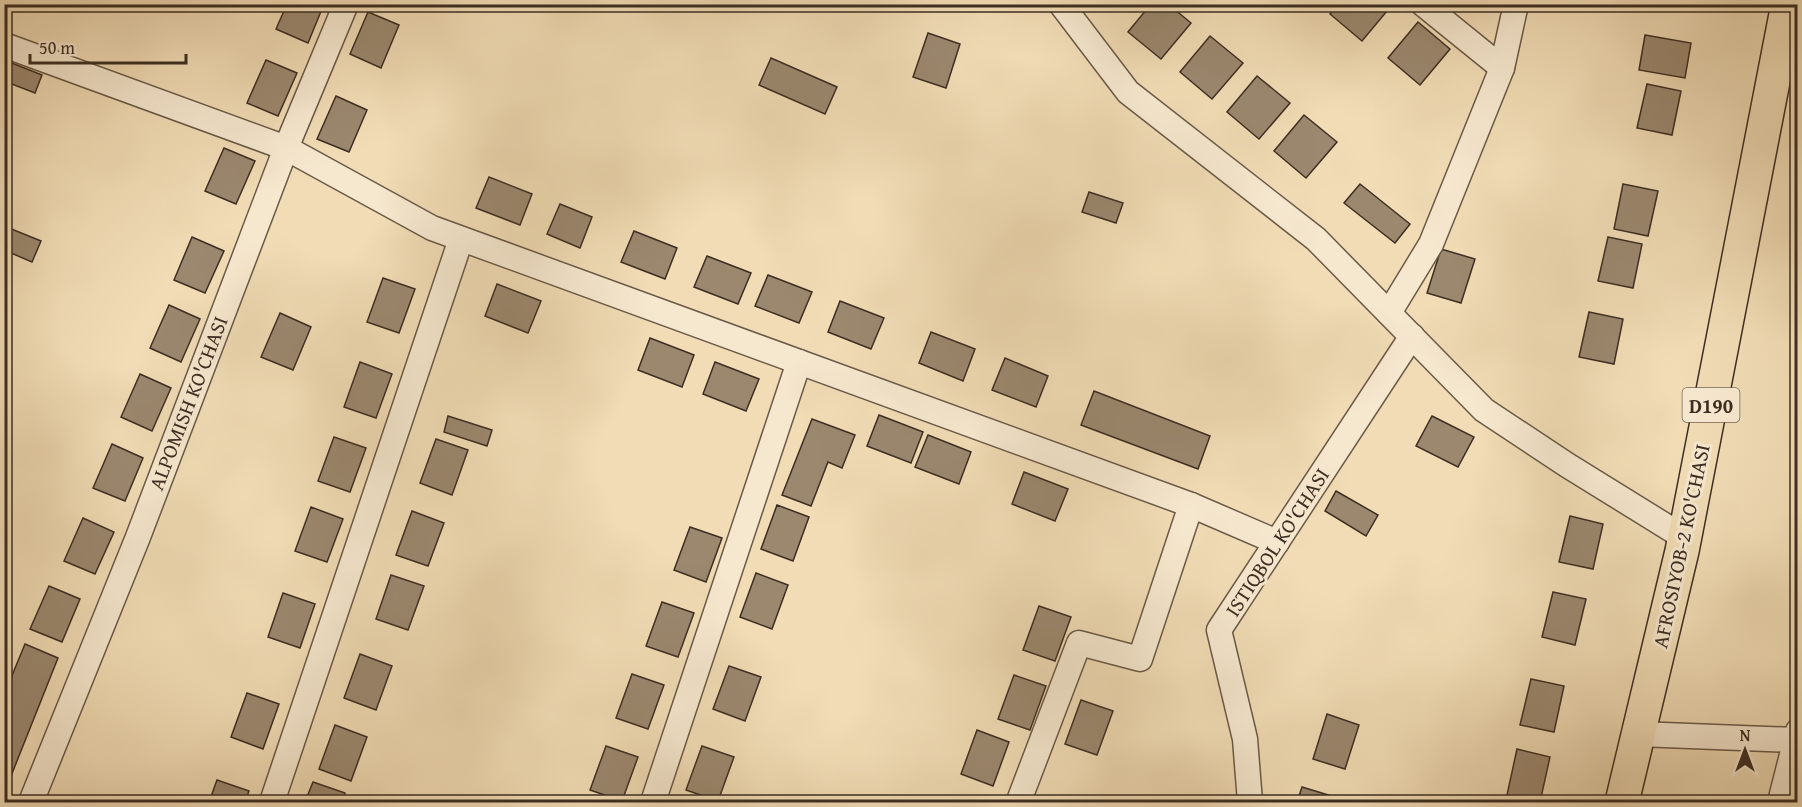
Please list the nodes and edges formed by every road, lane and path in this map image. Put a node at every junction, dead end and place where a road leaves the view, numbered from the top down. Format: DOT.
graph roads {
  1 [pos="346,4"];
  2 [pos="1061,4"];
  3 [pos="1423,4"];
  4 [pos="1516,4"];
  5 [pos="1788,4"];
  6 [pos="4,45"];
  7 [pos="1502,68"];
  8 [pos="285,148"];
  9 [pos="461,239"];
  10 [pos="1389,313"];
  11 [pos="1412,336"];
  12 [pos="799,362"];
  13 [pos="1191,505"];
  14 [pos="1685,538"];
  15 [pos="1276,543"];
  16 [pos="1638,734"];
  17 [pos="1796,735"];
  18 [pos="1020,798"];
  19 [pos="31,802"];
  20 [pos="272,802"];
  21 [pos="653,802"];
  22 [pos="1250,802"];
  23 [pos="1622,802"];
  24 [pos="1780,802"];
  1 -- 8 [label="street, ALPOMISH KO'CHASI"];
  2 -- 10 [label="street"];
  3 -- 7 [label="street"];
  4 -- 7 [label="street"];
  5 -- 14 [label="main road, AFROSIYOB-2 KO'CHASI / D190"];
  6 -- 8 [label="street"];
  7 -- 10 [label="street"];
  8 -- 9 [label="street"];
  8 -- 19 [label="street, ALPOMISH KO'CHASI"];
  9 -- 12 [label="street"];
  9 -- 20 [label="street"];
  10 -- 11 [label="street"];
  11 -- 14 [label="street"];
  11 -- 15 [label="street, ISTIQBOL KO'CHASI"];
  12 -- 13 [label="street"];
  12 -- 21 [label="street"];
  13 -- 15 [label="street"];
  13 -- 18 [label="street"];
  14 -- 16 [label="main road, AFROSIYOB-2 KO'CHASI / D190"];
  15 -- 22 [label="street, ISTIQBOL KO'CHASI"];
  16 -- 17 [label="street"];
  16 -- 23 [label="main road, AFROSIYOB-2 KO'CHASI / D190"];
  17 -- 24 [label="street"];
}
